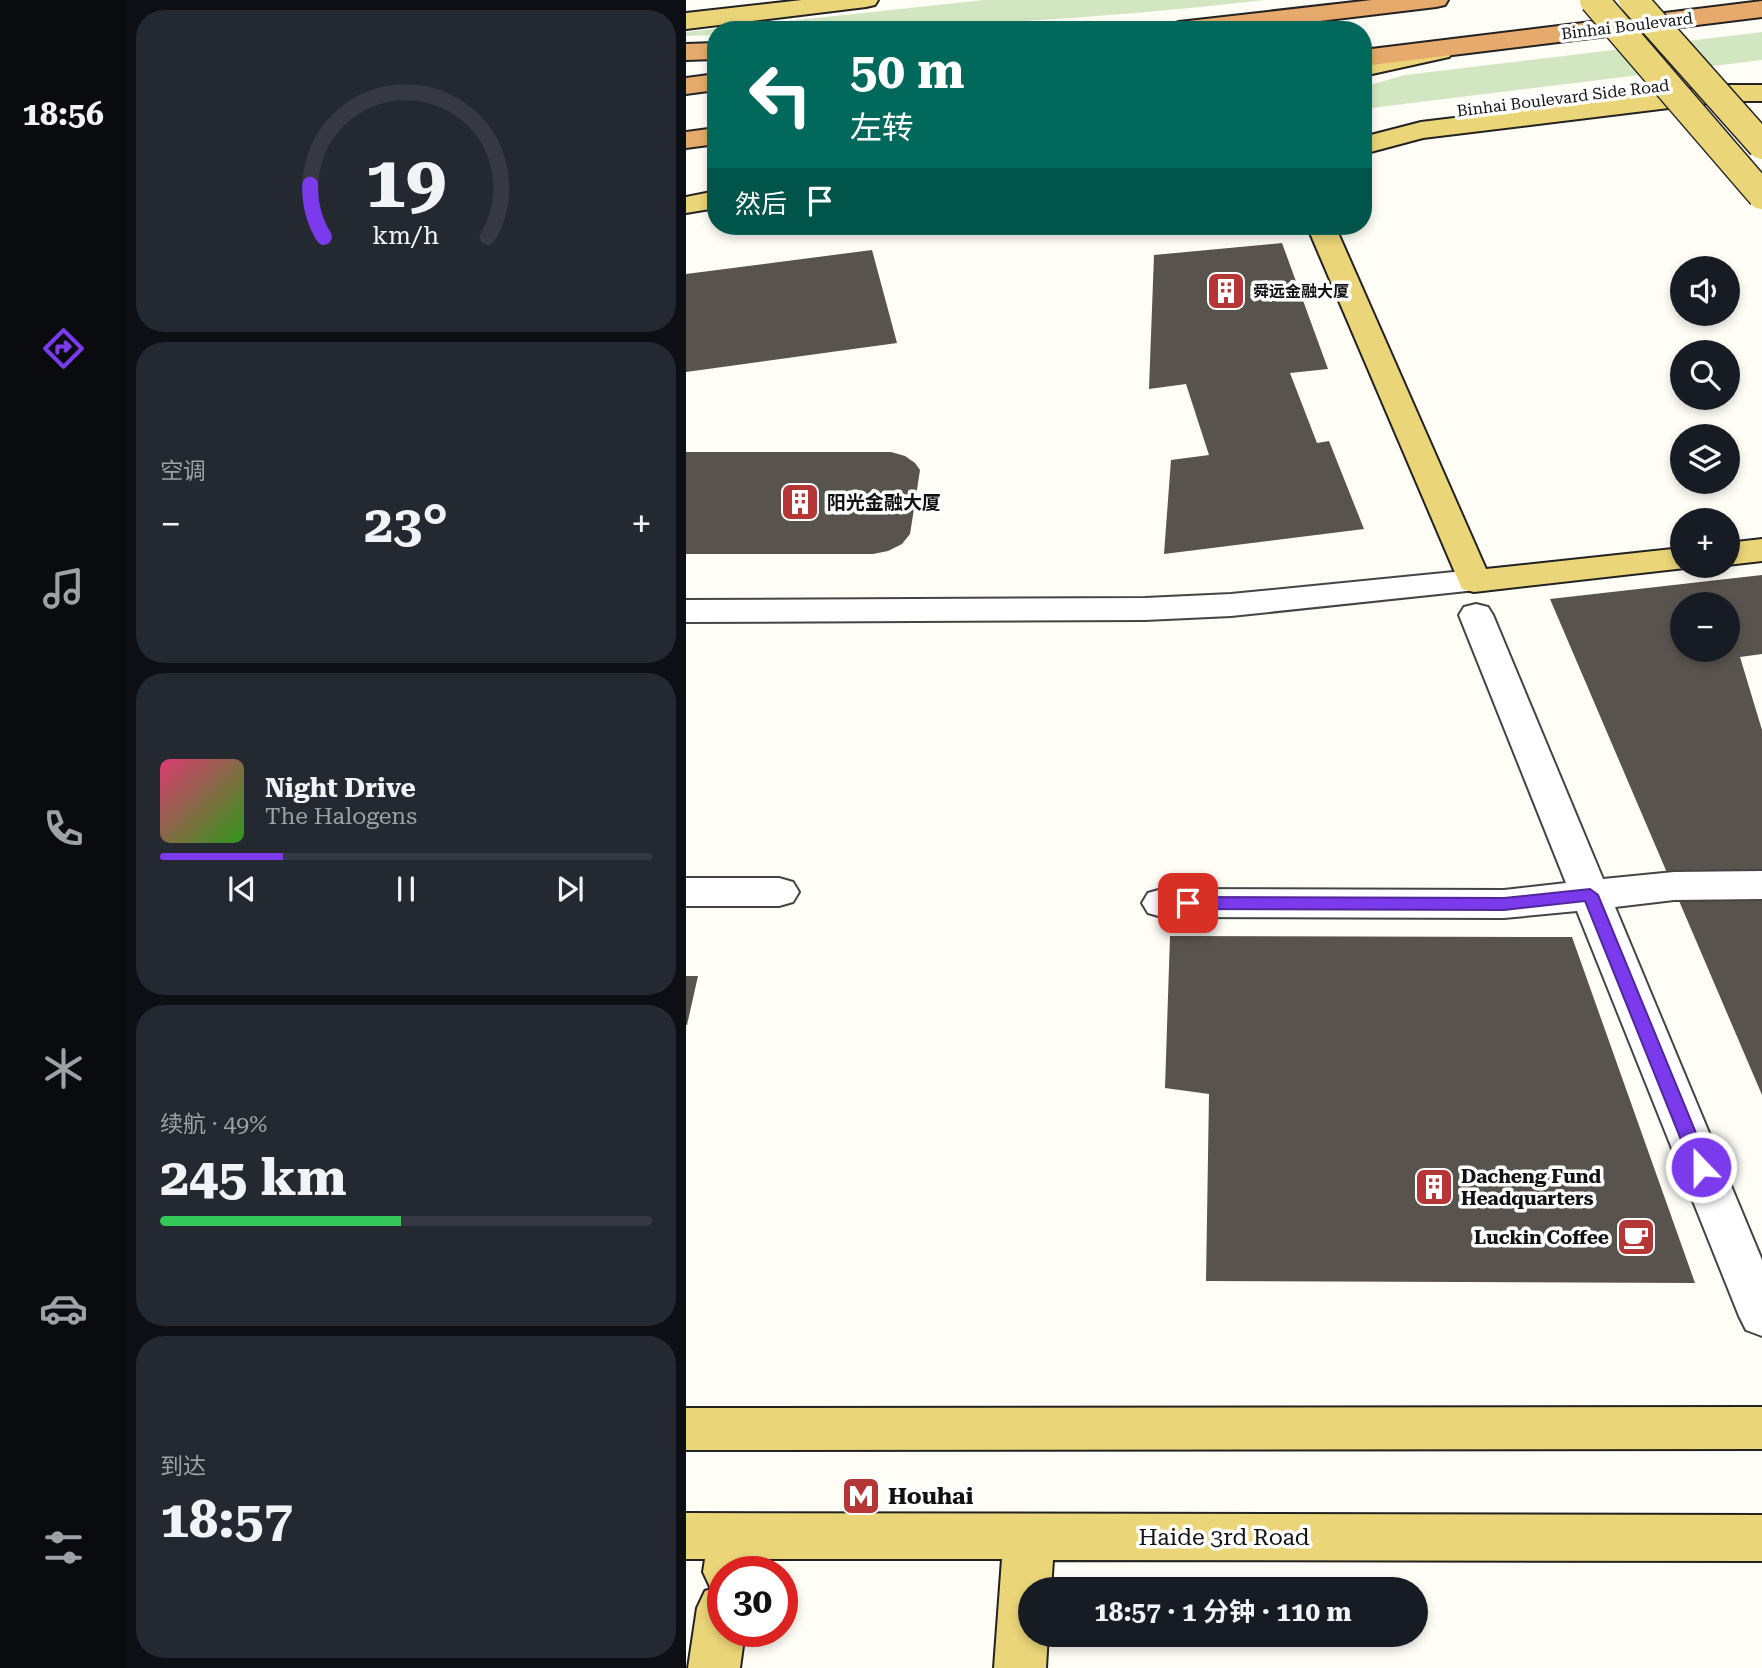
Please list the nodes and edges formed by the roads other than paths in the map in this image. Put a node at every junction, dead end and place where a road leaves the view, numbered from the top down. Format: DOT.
graph roads {
  1 [pos="866,0"];
  2 [pos="1436,0"];
  3 [pos="1594,0"];
  4 [pos="1633,0"];
  5 [pos="1762,9"];
  6 [pos="686,21"];
  7 [pos="1256,21"];
  8 [pos="1491,42"];
  9 [pos="707,51"];
  10 [pos="686,52"];
  11 [pos="1372,57"];
  12 [pos="1372,66"];
  13 [pos="1762,74"];
  14 [pos="707,83"];
  15 [pos="686,86"];
  16 [pos="1762,93"];
  17 [pos="1372,121"];
  18 [pos="707,137"];
  19 [pos="686,139"];
  20 [pos="1372,144"];
  21 [pos="1762,145"];
  22 [pos="1762,195"];
  23 [pos="1325,235"];
  24 [pos="1762,550"];
  25 [pos="1740,553"];
  26 [pos="1670,561"];
  27 [pos="1475,598"];
  28 [pos="686,611"];
  29 [pos="1762,885"];
  30 [pos="686,892"];
  31 [pos="779,892"];
  32 [pos="1590,895"];
  33 [pos="1162,903"];
  34 [pos="1762,1316"];
  35 [pos="1762,1428"];
  36 [pos="686,1429"];
  37 [pos="1029,1536"];
  38 [pos="1762,1538"];
  39 [pos="716,1548"];
  40 [pos="716,1647"];
  41 [pos="713,1668"];
  42 [pos="1020,1668"];
  1 -- 6 [label="main road"];
  2 -- 7 [label="highway"];
  3 -- 22 [label="main road, bridge"];
  4 -- 21 [label="main road, bridge"];
  5 -- 8 [label="highway, Binhai Boulevard"];
  8 -- 11 [label="highway, Binhai Boulevard"];
  8 -- 12 [label="main road, Binhai Boulevard"];
  9 -- 10 [label="highway"];
  13 -- 17 [label="main road, Binhai Boulevard Side Road"];
  14 -- 15 [label="highway"];
  16 -- 20 [label="main road"];
  18 -- 19 [label="highway"];
  23 -- 27 [label="main road"];
  24 -- 25 [label="main road"];
  26 -- 27 [label="main road"];
  27 -- 28 [label="street"];
  27 -- 32 [label="street"];
  29 -- 32 [label="street"];
  30 -- 31 [label="street"];
  32 -- 33 [label="street"];
  32 -- 34 [label="street"];
  35 -- 36 [label="main road"];
  37 -- 38 [label="main road, Haide 3rd Road"];
  37 -- 39 [label="main road, Haide 3rd Road"];
  37 -- 42 [label="main road"];
  40 -- 41 [label="main road"];
}
